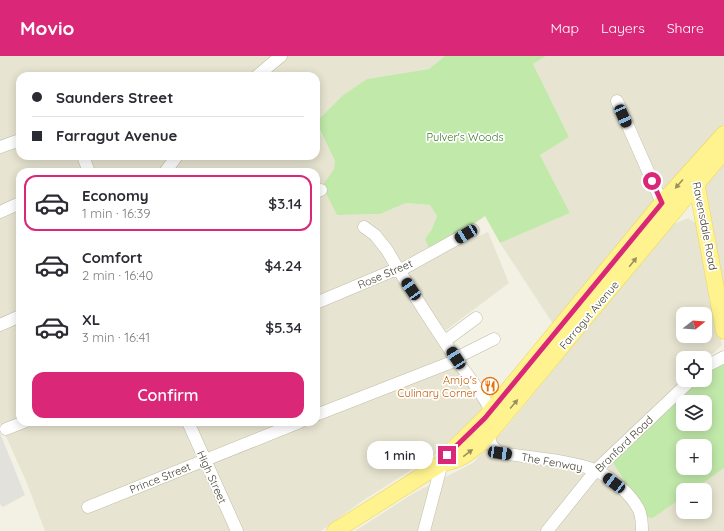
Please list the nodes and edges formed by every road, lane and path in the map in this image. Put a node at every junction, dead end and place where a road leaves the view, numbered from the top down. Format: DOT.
graph roads {
  1 [pos="281,56"];
  2 [pos="262,72"];
  3 [pos="617,101"];
  4 [pos="724,134"];
  5 [pos="16,141"];
  6 [pos="0,147"];
  7 [pos="724,151"];
  8 [pos="695,176"];
  9 [pos="16,205"];
  10 [pos="667,208"];
  11 [pos="0,212"];
  12 [pos="704,223"];
  13 [pos="364,227"];
  14 [pos="473,230"];
  15 [pos="399,271"];
  16 [pos="320,301"];
  17 [pos="16,318"];
  18 [pos="476,318"];
  19 [pos="0,325"];
  20 [pos="724,331"];
  21 [pos="494,339"];
  22 [pos="444,340"];
  23 [pos="724,357"];
  24 [pos="456,359"];
  25 [pos="712,363"];
  26 [pos="534,369"];
  27 [pos="684,387"];
  28 [pos="320,413"];
  29 [pos="491,414"];
  30 [pos="16,425"];
  31 [pos="190,426"];
  32 [pos="290,426"];
  33 [pos="6,429"];
  34 [pos="489,434"];
  35 [pos="204,460"];
  36 [pos="442,463"];
  37 [pos="596,470"];
  38 [pos="88,507"];
  39 [pos="237,531"];
  40 [pos="335,531"];
  41 [pos="424,531"];
  42 [pos="547,531"];
  43 [pos="642,531"];
  1 -- 2 [label="street"];
  3 -- 10 [label="street"];
  4 -- 8 [label="main road, Farragut Avenue"];
  5 -- 6 [label="street"];
  7 -- 8 [label="main road, Farragut Avenue"];
  8 -- 10 [label="main road, Farragut Avenue"];
  8 -- 12 [label="main road, Ravensdale Road"];
  9 -- 11 [label="street"];
  10 -- 12 [label="main road"];
  10 -- 26 [label="main road, Farragut Avenue"];
  12 -- 20 [label="main road, Ravensdale Road"];
  13 -- 15 [label="street"];
  14 -- 15 [label="street, Rose Street"];
  15 -- 16 [label="street, Rose Street"];
  15 -- 22 [label="street"];
  17 -- 19 [label="street"];
  18 -- 22 [label="street"];
  21 -- 24 [label="street"];
  22 -- 24 [label="street"];
  23 -- 25 [label="street"];
  24 -- 28 [label="street"];
  24 -- 29 [label="street"];
  26 -- 29 [label="main road, Farragut Avenue"];
  34 -- 26 [label="main road, Farragut Avenue, one-way"];
  27 -- 37 [label="street, Branford Road"];
  29 -- 34 [label="street"];
  29 -- 36 [label="main road, Farragut Avenue"];
  30 -- 33 [label="street"];
  31 -- 35 [label="street, High Street"];
  32 -- 35 [label="street, Prince Street"];
  36 -- 34 [label="main road, Farragut Avenue, one-way"];
  34 -- 37 [label="street, The Fenway"];
  35 -- 38 [label="street, Prince Street"];
  35 -- 39 [label="street, High Street"];
  36 -- 40 [label="main road"];
  36 -- 41 [label="street, Farragut Avenue"];
  37 -- 42 [label="street, Branford Road"];
  37 -- 43 [label="street"];
}
